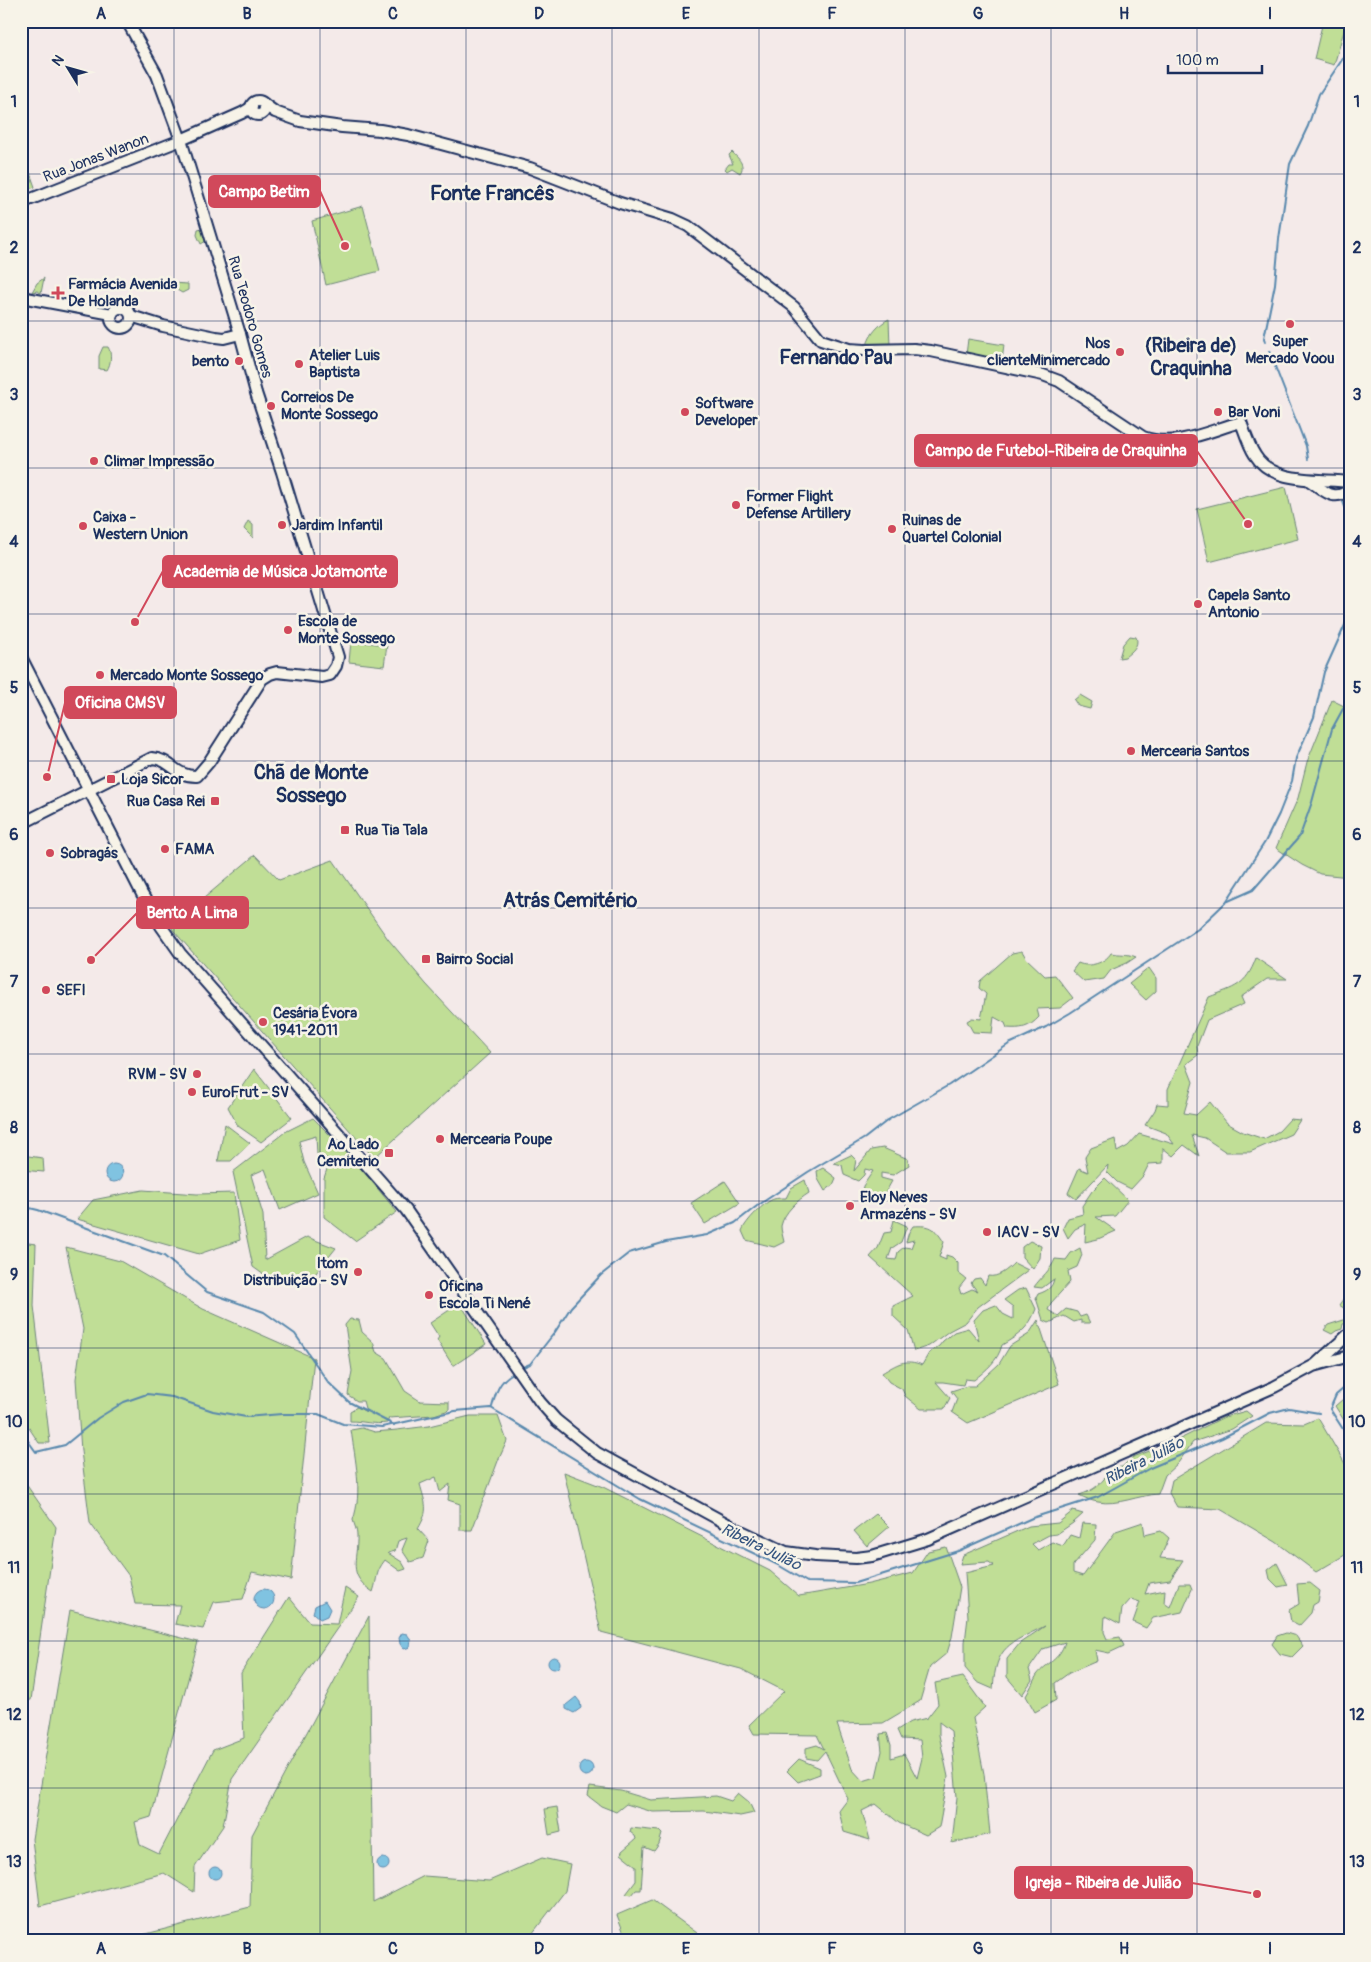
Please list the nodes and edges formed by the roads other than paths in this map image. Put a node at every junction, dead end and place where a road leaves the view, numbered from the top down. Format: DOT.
graph roads {
  1 [pos="127,21"];
  2 [pos="182,140"];
  3 [pos="21,203"];
  4 [pos="21,297"];
  5 [pos="112,317"];
  6 [pos="129,320"];
  7 [pos="240,334"];
  8 [pos="1309,480"];
  9 [pos="1350,482"];
  10 [pos="1350,489"];
  11 [pos="21,657"];
  12 [pos="89,790"];
  13 [pos="21,824"];
  14 [pos="1350,1333"];
  15 [pos="1350,1356"];
  16 [pos="1313,1366"];
  1 -- 2 [label="main road, Rua Teodoro Gomes"];
  2 -- 3 [label="main road, Rua Jonas Wanon"];
  2 -- 7 [label="main road, Rua Teodoro Gomes"];
  2 -- 8 [label="main road, Rua Jonas Wanon"];
  4 -- 5 [label="main road"];
  5 -- 6 [label="main road"];
  5 -- 6 [label="main road"];
  6 -- 7 [label="main road"];
  7 -- 12 [label="main road, Rua Teodoro Gomes"];
  8 -- 9 [label="main road"];
  8 -- 10 [label="main road"];
  11 -- 12 [label="main road"];
  12 -- 13 [label="main road"];
  12 -- 16 [label="main road"];
  14 -- 16 [label="main road"];
  15 -- 16 [label="main road"];
}
